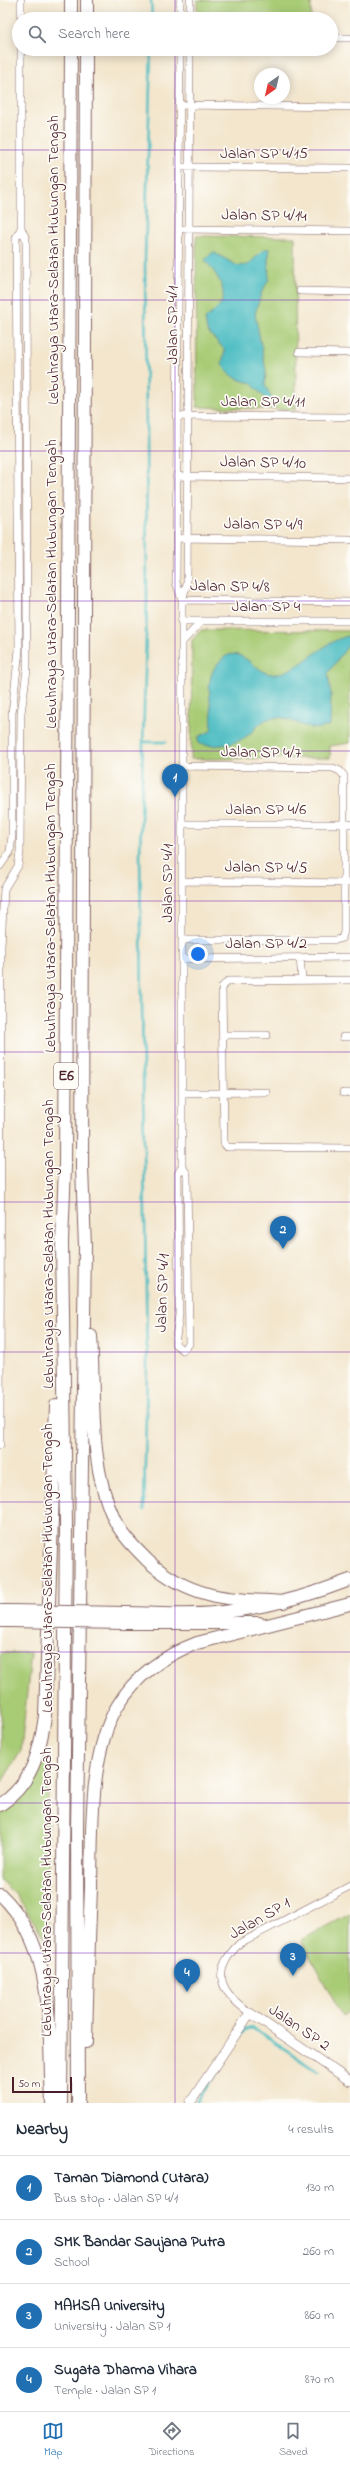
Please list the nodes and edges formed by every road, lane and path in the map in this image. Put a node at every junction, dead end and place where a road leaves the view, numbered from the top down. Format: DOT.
graph roads {
  1 [pos="21,0"];
  2 [pos="71,0"];
  3 [pos="87,0"];
  4 [pos="180,0"];
  5 [pos="190,0"];
  6 [pos="21,12"];
  7 [pos="71,12"];
  8 [pos="87,12"];
  9 [pos="180,12"];
  10 [pos="190,12"];
  11 [pos="338,38"];
  12 [pos="350,38"];
  13 [pos="21,56"];
  14 [pos="71,56"];
  15 [pos="86,56"];
  16 [pos="180,56"];
  17 [pos="190,56"];
  18 [pos="179,105"];
  19 [pos="189,105"];
  20 [pos="350,107"];
  21 [pos="178,167"];
  22 [pos="188,167"];
  23 [pos="350,168"];
  24 [pos="21,228"];
  25 [pos="178,229"];
  26 [pos="188,229"];
  27 [pos="350,231"];
  28 [pos="300,291"];
  29 [pos="350,292"];
  30 [pos="299,352"];
  31 [pos="350,353"];
  32 [pos="176,416"];
  33 [pos="187,416"];
  34 [pos="350,417"];
  35 [pos="176,476"];
  36 [pos="187,476"];
  37 [pos="350,478"];
  38 [pos="176,538"];
  39 [pos="187,539"];
  40 [pos="350,540"];
  41 [pos="182,600"];
  42 [pos="350,602"];
  43 [pos="182,621"];
  44 [pos="202,621"];
  45 [pos="350,621"];
  46 [pos="182,642"];
  47 [pos="182,766"];
  48 [pos="182,824"];
  49 [pos="347,824"];
  50 [pos="0,866"];
  51 [pos="182,881"];
  52 [pos="348,883"];
  53 [pos="2,886"];
  54 [pos="182,940"];
  55 [pos="1,946"];
  56 [pos="350,957"];
  57 [pos="300,958"];
  58 [pos="182,959"];
  59 [pos="302,980"];
  60 [pos="350,980"];
  61 [pos="222,1035"];
  62 [pos="267,1035"];
  63 [pos="266,1092"];
  64 [pos="182,1093"];
  65 [pos="223,1093"];
  66 [pos="350,1148"];
  67 [pos="182,1166"];
  68 [pos="62,1242"];
  69 [pos="85,1247"];
  70 [pos="0,1436"];
  71 [pos="0,1445"];
  72 [pos="350,1580"];
  73 [pos="284,1602"];
  74 [pos="350,1604"];
  75 [pos="5,1616"];
  76 [pos="126,1618"];
  77 [pos="278,1623"];
  78 [pos="0,1805"];
  79 [pos="350,1886"];
  80 [pos="0,1894"];
  81 [pos="250,2014"];
  82 [pos="350,2081"];
  83 [pos="52,2103"];
  84 [pos="62,2103"];
  85 [pos="78,2103"];
  86 [pos="84,2103"];
  87 [pos="190,2103"];
  1 -- 6 [label="street"];
  2 -- 7 [label="highway"];
  3 -- 8 [label="highway"];
  4 -- 9 [label="street"];
  5 -- 10 [label="street"];
  11 -- 12 [label="street"];
  13 -- 24 [label="street"];
  14 -- 68 [label="highway, Lebuhraya Utara–Selatan Hubungan Tengah / E6"];
  15 -- 69 [label="highway, Lebuhraya Utara–Selatan Hubungan Tengah / E6"];
  16 -- 18 [label="street, Jalan SP 4/1"];
  17 -- 19 [label="street, Jalan SP 4/1"];
  18 -- 19 [label="street"];
  18 -- 21 [label="street, Jalan SP 4/1"];
  19 -- 20 [label="street"];
  19 -- 22 [label="street, Jalan SP 4/1"];
  21 -- 22 [label="street, Jalan SP 4/15"];
  21 -- 25 [label="street, Jalan SP 4/1"];
  22 -- 23 [label="street, Jalan SP 4/15"];
  22 -- 26 [label="street, Jalan SP 4/1"];
  24 -- 50 [label="street"];
  24 -- 53 [label="street"];
  25 -- 26 [label="street, Jalan SP 4/14"];
  25 -- 32 [label="street, Jalan SP 4/1"];
  26 -- 27 [label="street, Jalan SP 4/14"];
  26 -- 33 [label="street, Jalan SP 4/1"];
  28 -- 29 [label="street"];
  30 -- 31 [label="street"];
  32 -- 33 [label="street, Jalan SP 4/11"];
  32 -- 35 [label="street, Jalan SP 4/1"];
  33 -- 34 [label="street, Jalan SP 4/11"];
  33 -- 36 [label="street, Jalan SP 4/1"];
  35 -- 36 [label="street, Jalan SP 4/10"];
  35 -- 38 [label="street, Jalan SP 4/1"];
  36 -- 37 [label="street, Jalan SP 4/10"];
  36 -- 39 [label="street, Jalan SP 4/1"];
  38 -- 39 [label="street, Jalan SP 4/9"];
  38 -- 41 [label="street, Jalan SP 4/1"];
  39 -- 40 [label="street, Jalan SP 4/9"];
  39 -- 41 [label="street, Jalan SP 4/1"];
  41 -- 42 [label="street, Jalan SP 4/8"];
  41 -- 43 [label="street, Jalan SP 4/1"];
  43 -- 44 [label="street, Jalan SP 4"];
  43 -- 46 [label="street, Jalan SP 4/1"];
  44 -- 45 [label="street, Jalan SP 4"];
  44 -- 46 [label="street"];
  46 -- 47 [label="street, Jalan SP 4/1"];
  47 -- 48 [label="street, Jalan SP 4/1"];
  47 -- 49 [label="street, Jalan SP 4/7"];
  48 -- 49 [label="street, Jalan SP 4/6"];
  48 -- 51 [label="street, Jalan SP 4/1"];
  49 -- 52 [label="street"];
  51 -- 52 [label="street, Jalan SP 4/5"];
  51 -- 54 [label="street, Jalan SP 4/1"];
  52 -- 54 [label="street"];
  53 -- 55 [label="street"];
  54 -- 58 [label="street, Jalan SP 4/1"];
  55 -- 70 [label="street"];
  56 -- 57 [label="street, Jalan SP 4/2"];
  57 -- 58 [label="street, Jalan SP 4/2"];
  57 -- 59 [label="street"];
  58 -- 64 [label="street, Jalan SP 4/1"];
  59 -- 60 [label="street"];
  59 -- 61 [label="street"];
  61 -- 62 [label="street"];
  61 -- 65 [label="street"];
  63 -- 65 [label="street"];
  64 -- 65 [label="street"];
  64 -- 67 [label="street, Jalan SP 4/1"];
  65 -- 66 [label="street"];
  67 -- 67 [label="street, Jalan SP 4/1"];
  68 -- 78 [label="highway"];
  68 -- 84 [label="highway, Lebuhraya Utara–Selatan Hubungan Tengah / E6"];
  69 -- 73 [label="highway"];
  69 -- 85 [label="highway, Lebuhraya Utara–Selatan Hubungan Tengah / E6"];
  70 -- 71 [label="street"];
  72 -- 73 [label="highway"];
  73 -- 76 [label="highway"];
  74 -- 77 [label="highway"];
  75 -- 76 [label="highway, bridge"];
  76 -- 77 [label="highway"];
  77 -- 86 [label="highway"];
  79 -- 81 [label="street, Jalan SP 1"];
  80 -- 83 [label="highway"];
  81 -- 82 [label="street, Jalan SP 2"];
  81 -- 87 [label="street"];
}
